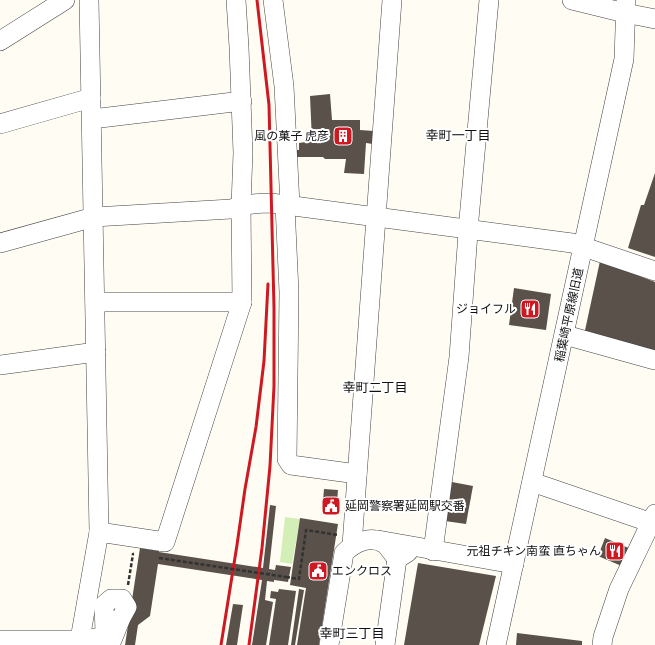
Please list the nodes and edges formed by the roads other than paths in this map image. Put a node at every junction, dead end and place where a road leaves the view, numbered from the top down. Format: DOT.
graph roads {
  1 [pos="65,0"];
  2 [pos="89,0"];
  3 [pos="236,0"];
  4 [pos="274,0"];
  5 [pos="392,0"];
  6 [pos="489,0"];
  7 [pos="572,0"];
  8 [pos="626,7"];
  9 [pos="655,19"];
  10 [pos="0,41"];
  11 [pos="91,98"];
  12 [pos="242,101"];
  13 [pos="92,118"];
  14 [pos="0,124"];
  15 [pos="241,205"];
  16 [pos="288,205"];
  17 [pos="94,217"];
  18 [pos="376,217"];
  19 [pos="469,229"];
  20 [pos="0,243"];
  21 [pos="584,247"];
  22 [pos="655,271"];
  23 [pos="95,302"];
  24 [pos="242,302"];
  25 [pos="565,335"];
  26 [pos="96,352"];
  27 [pos="655,360"];
  28 [pos="0,365"];
  29 [pos="357,474"];
  30 [pos="532,482"];
  31 [pos="653,520"];
  32 [pos="99,532"];
  33 [pos="374,540"];
  34 [pos="352,541"];
  35 [pos="433,551"];
  36 [pos="397,559"];
  37 [pos="514,564"];
  38 [pos="0,640"];
  39 [pos="79,642"];
  40 [pos="110,645"];
  41 [pos="329,645"];
  42 [pos="385,645"];
  43 [pos="496,645"];
  44 [pos="602,645"];
  1 -- 10 [label="street"];
  2 -- 11 [label="street"];
  3 -- 12 [label="street"];
  4 -- 16 [label="street"];
  5 -- 18 [label="street"];
  6 -- 19 [label="street"];
  7 -- 8 [label="street"];
  8 -- 9 [label="street"];
  8 -- 21 [label="street, 稲葉崎平原線旧道"];
  11 -- 13 [label="street"];
  11 -- 14 [label="street"];
  12 -- 13 [label="street"];
  12 -- 15 [label="street"];
  13 -- 17 [label="street"];
  15 -- 16 [label="street"];
  15 -- 17 [label="street"];
  15 -- 24 [label="street"];
  16 -- 18 [label="street"];
  16 -- 29 [label="street"];
  17 -- 20 [label="street"];
  17 -- 23 [label="street"];
  18 -- 19 [label="street"];
  18 -- 29 [label="street"];
  19 -- 21 [label="street"];
  19 -- 35 [label="street"];
  21 -- 22 [label="street"];
  21 -- 25 [label="street, 稲葉崎平原線旧道"];
  23 -- 24 [label="street"];
  23 -- 26 [label="street"];
  24 -- 32 [label="street"];
  25 -- 27 [label="street"];
  25 -- 30 [label="street, 稲葉崎平原線旧道"];
  26 -- 28 [label="street"];
  26 -- 32 [label="street"];
  29 -- 34 [label="street"];
  30 -- 31 [label="street"];
  30 -- 37 [label="street, 稲葉崎平原線旧道"];
  31 -- 44 [label="street"];
  32 -- 39 [label="street"];
  33 -- 34 [label="street"];
  33 -- 35 [label="street"];
  33 -- 36 [label="street"];
  34 -- 41 [label="street"];
  35 -- 36 [label="street"];
  35 -- 37 [label="street"];
  36 -- 42 [label="street"];
  37 -- 43 [label="street, 稲葉崎平原線旧道"];
  38 -- 39 [label="street"];
  39 -- 40 [label="street"];
}
